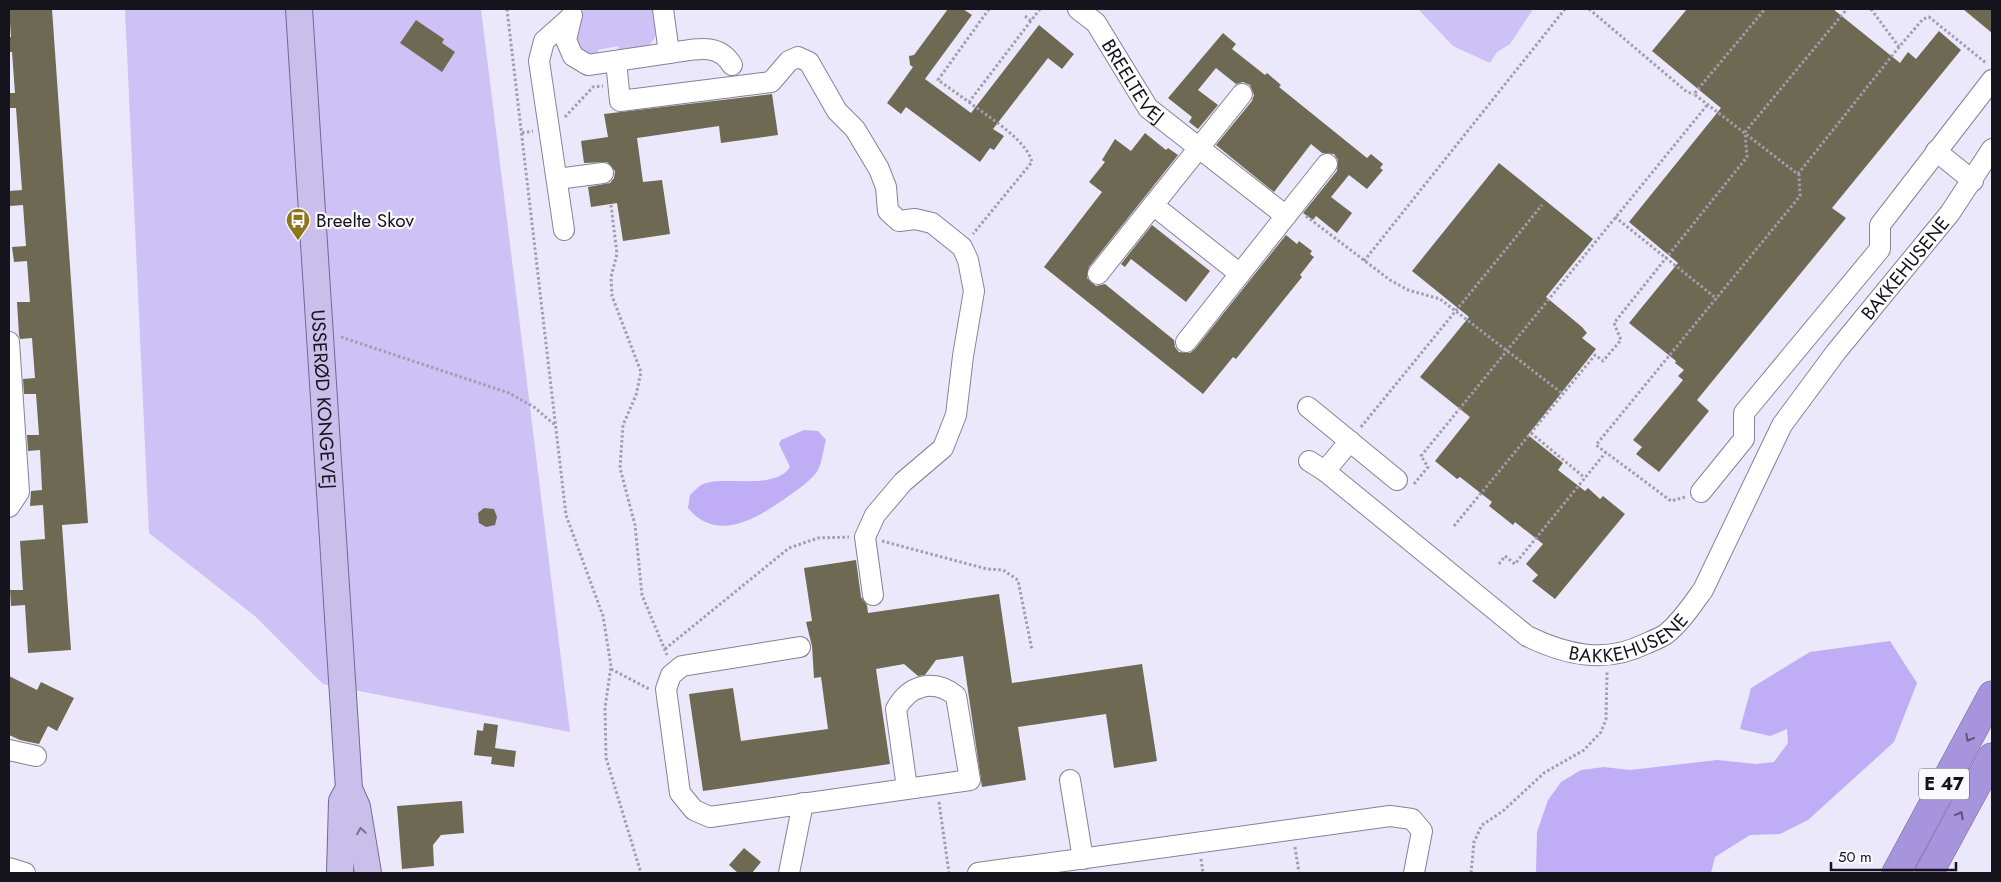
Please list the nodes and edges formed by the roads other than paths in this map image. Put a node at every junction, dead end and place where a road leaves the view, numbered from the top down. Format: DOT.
graph roads {
  1 [pos="299,9"];
  2 [pos="663,9"];
  3 [pos="1078,9"];
  4 [pos="572,13"];
  5 [pos="669,53"];
  6 [pos="616,61"];
  7 [pos="732,65"];
  8 [pos="1992,80"];
  9 [pos="1242,94"];
  10 [pos="1199,147"];
  11 [pos="1992,149"];
  12 [pos="1936,152"];
  13 [pos="1327,164"];
  14 [pos="603,173"];
  15 [pos="557,179"];
  16 [pos="1973,181"];
  17 [pos="1153,205"];
  18 [pos="1290,211"];
  19 [pos="564,230"];
  20 [pos="1098,274"];
  21 [pos="1240,274"];
  22 [pos="1812,332"];
  23 [pos="9,342"];
  24 [pos="1186,342"];
  25 [pos="1836,352"];
  26 [pos="1308,407"];
  27 [pos="1350,441"];
  28 [pos="14,462"];
  29 [pos="1407,481"];
  30 [pos="1701,492"];
  31 [pos="9,507"];
  32 [pos="872,595"];
  33 [pos="800,647"];
  34 [pos="1992,695"];
  35 [pos="9,750"];
  36 [pos="36,756"];
  37 [pos="1992,756"];
  38 [pos="1070,780"];
  39 [pos="907,788"];
  40 [pos="349,789"];
  41 [pos="803,803"];
  42 [pos="1083,859"];
  43 [pos="9,868"];
  44 [pos="25,873"];
  45 [pos="340,873"];
  46 [pos="368,873"];
  47 [pos="789,873"];
  48 [pos="978,873"];
  49 [pos="1414,873"];
  50 [pos="1896,873"];
  51 [pos="1928,873"];
  1 -- 40 [label="main road, USSERØD KONGEVEJ"];
  2 -- 5 [label="street"];
  3 -- 10 [label="street, BREELTEVEJ"];
  4 -- 6 [label="street"];
  4 -- 15 [label="street"];
  5 -- 6 [label="street"];
  5 -- 7 [label="street"];
  6 -- 32 [label="street"];
  8 -- 12 [label="street, BAKKEHUSENE"];
  9 -- 10 [label="street"];
  10 -- 17 [label="street"];
  10 -- 18 [label="street, BREELTEVEJ"];
  11 -- 16 [label="street, BAKKEHUSENE"];
  12 -- 16 [label="street"];
  12 -- 22 [label="street, BAKKEHUSENE"];
  13 -- 18 [label="street"];
  14 -- 15 [label="street"];
  15 -- 19 [label="street"];
  16 -- 25 [label="street, BAKKEHUSENE"];
  17 -- 20 [label="street"];
  17 -- 21 [label="street"];
  18 -- 21 [label="street"];
  21 -- 24 [label="street"];
  22 -- 25 [label="street"];
  22 -- 30 [label="street, BAKKEHUSENE"];
  23 -- 28 [label="street"];
  25 -- 27 [label="street, BAKKEHUSENE"];
  26 -- 27 [label="street"];
  27 -- 29 [label="street"];
  28 -- 31 [label="street"];
  33 -- 41 [label="street"];
  34 -- 50 [label="highway, E 47, one-way"];
  35 -- 36 [label="street"];
  51 -- 37 [label="highway, E 47, one-way"];
  38 -- 42 [label="street"];
  39 -- 39 [label="street"];
  39 -- 41 [label="street"];
  40 -- 45 [label="main road, USSERØD KONGEVEJ"];
  46 -- 40 [label="main road, USSERØD KONGEVEJ, one-way"];
  41 -- 47 [label="street"];
  42 -- 48 [label="street"];
  42 -- 49 [label="street"];
  43 -- 44 [label="street"];
}
